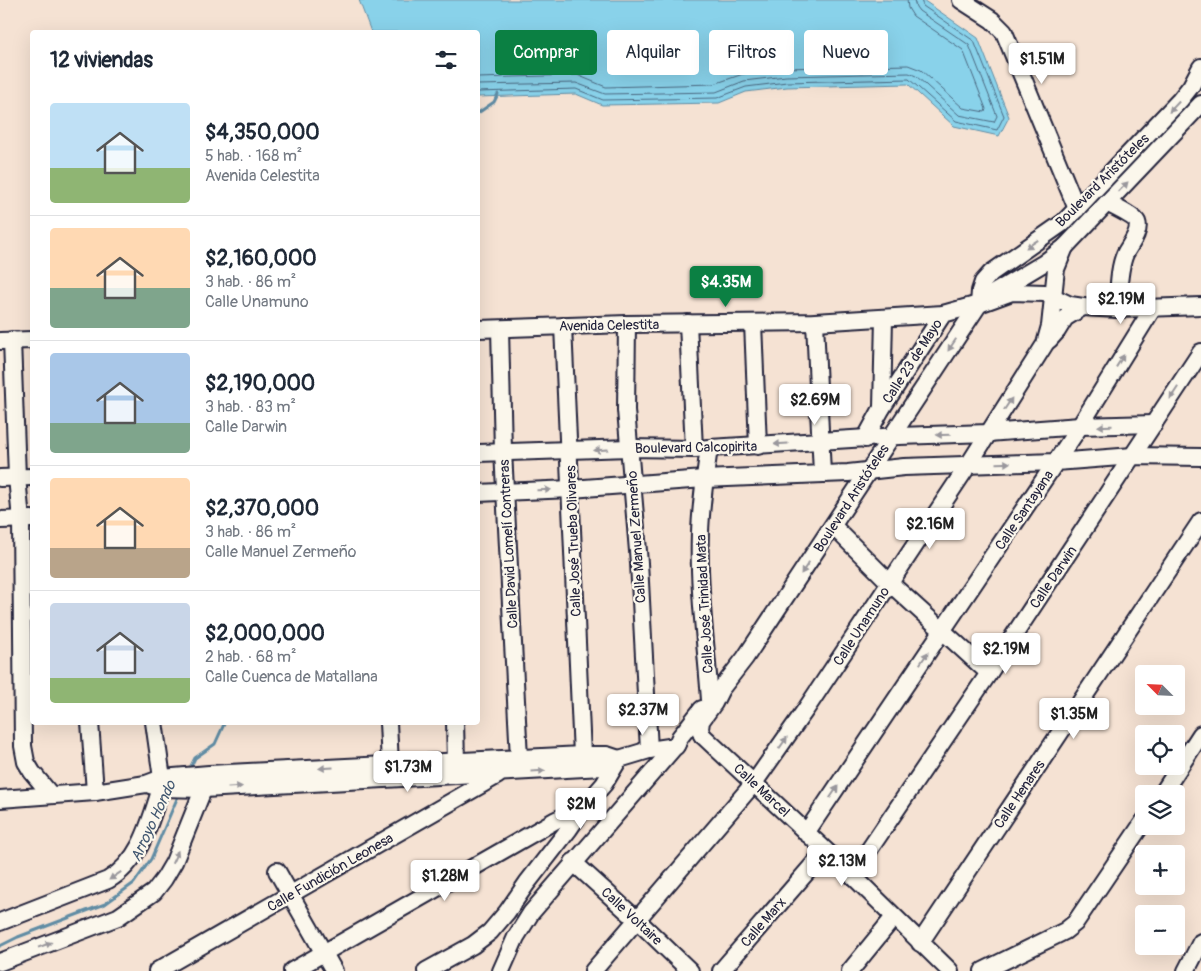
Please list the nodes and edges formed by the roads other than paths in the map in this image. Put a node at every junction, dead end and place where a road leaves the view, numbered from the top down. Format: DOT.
graph roads {
  1 [pos="960,0"];
  2 [pos="1201,67"];
  3 [pos="1201,104"];
  4 [pos="1107,203"];
  5 [pos="1077,209"];
  6 [pos="1065,247"];
  7 [pos="1053,295"];
  8 [pos="979,304"];
  9 [pos="1201,306"];
  10 [pos="1082,307"];
  11 [pos="1153,308"];
  12 [pos="1117,309"];
  13 [pos="942,314"];
  14 [pos="884,318"];
  15 [pos="815,322"];
  16 [pos="754,323"];
  17 [pos="627,324"];
  18 [pos="688,324"];
  19 [pos="563,326"];
  20 [pos="480,329"];
  21 [pos="500,329"];
  22 [pos="30,340"];
  23 [pos="6,341"];
  24 [pos="1045,344"];
  25 [pos="1201,352"];
  26 [pos="882,408"];
  27 [pos="1154,424"];
  28 [pos="1080,426"];
  29 [pos="988,434"];
  30 [pos="891,437"];
  31 [pos="865,439"];
  32 [pos="820,441"];
  33 [pos="758,446"];
  34 [pos="629,448"];
  35 [pos="701,449"];
  36 [pos="503,451"];
  37 [pos="569,451"];
  38 [pos="480,453"];
  39 [pos="1133,456"];
  40 [pos="1201,457"];
  41 [pos="1056,462"];
  42 [pos="969,464"];
  43 [pos="869,471"];
  44 [pos="822,474"];
  45 [pos="25,477"];
  46 [pos="0,478"];
  47 [pos="704,479"];
  48 [pos="632,484"];
  49 [pos="570,489"];
  50 [pos="506,491"];
  51 [pos="480,493"];
  52 [pos="27,519"];
  53 [pos="0,520"];
  54 [pos="1201,521"];
  55 [pos="833,526"];
  56 [pos="890,583"];
  57 [pos="942,631"];
  58 [pos="989,673"];
  59 [pos="715,694"];
  60 [pos="90,725"];
  61 [pos="154,725"];
  62 [pos="388,725"];
  63 [pos="455,725"];
  64 [pos="1201,734"];
  65 [pos="702,735"];
  66 [pos="676,746"];
  67 [pos="649,750"];
  68 [pos="582,755"];
  69 [pos="519,758"];
  70 [pos="618,759"];
  71 [pos="456,762"];
  72 [pos="390,765"];
  73 [pos="502,773"];
  74 [pos="206,781"];
  75 [pos="171,783"];
  76 [pos="754,783"];
  77 [pos="1168,785"];
  78 [pos="95,792"];
  79 [pos="51,795"];
  80 [pos="0,799"];
  81 [pos="584,807"];
  82 [pos="806,833"];
  83 [pos="1135,834"];
  84 [pos="825,851"];
  85 [pos="573,862"];
  86 [pos="277,871"];
  87 [pos="852,875"];
  88 [pos="291,895"];
  89 [pos="894,917"];
  90 [pos="1,919"];
  91 [pos="637,920"];
  92 [pos="920,942"];
  93 [pos="1200,945"];
  94 [pos="324,953"];
  95 [pos="0,962"];
  96 [pos="157,971"];
  97 [pos="292,971"];
  98 [pos="334,971"];
  99 [pos="426,971"];
  100 [pos="501,971"];
  101 [pos="593,971"];
  102 [pos="690,971"];
  103 [pos="721,971"];
  104 [pos="850,971"];
  105 [pos="950,971"];
  106 [pos="983,971"];
  107 [pos="1186,971"];
  1 -- 5 [label="street"];
  2 -- 5 [label="street, Boulevard Aristóteles, one-way"];
  4 -- 3 [label="street, Boulevard Aristóteles, one-way"];
  4 -- 6 [label="street, Boulevard Aristóteles"];
  4 -- 12 [label="street"];
  5 -- 8 [label="street, Boulevard Aristóteles, one-way"];
  6 -- 7 [label="street, Calle Unamuno"];
  6 -- 8 [label="street, Boulevard Aristóteles"];
  7 -- 8 [label="street"];
  7 -- 10 [label="street"];
  7 -- 24 [label="street, Calle Unamuno"];
  8 -- 13 [label="street, Avenida Celestita"];
  8 -- 30 [label="street, Boulevard Aristóteles, one-way"];
  9 -- 11 [label="street"];
  10 -- 12 [label="street"];
  10 -- 24 [label="street"];
  11 -- 12 [label="street"];
  28 -- 11 [label="street, Calle Santayana, one-way"];
  13 -- 14 [label="street, Avenida Celestita"];
  13 -- 26 [label="street, Calle 23 de Mayo"];
  14 -- 15 [label="street, Avenida Celestita"];
  14 -- 26 [label="street, Calle 23 de Mayo"];
  15 -- 16 [label="street, Avenida Celestita"];
  15 -- 32 [label="street"];
  16 -- 18 [label="street, Avenida Celestita"];
  16 -- 33 [label="street"];
  17 -- 18 [label="street, Avenida Celestita"];
  17 -- 19 [label="street, Avenida Celestita"];
  17 -- 34 [label="street, Calle Manuel Zermeño"];
  18 -- 35 [label="street, Calle José Trinidad Mata"];
  19 -- 21 [label="street, Avenida Celestita"];
  19 -- 37 [label="street, Calle José Trueba Olivares"];
  20 -- 21 [label="street, Avenida Celestita"];
  21 -- 36 [label="street, Calle David Lomelí Contreras"];
  22 -- 23 [label="street"];
  23 -- 45 [label="street"];
  29 -- 24 [label="street, Calle Unamuno, one-way"];
  25 -- 27 [label="street, Calle Darwin, one-way"];
  26 -- 31 [label="street, Calle 23 de Mayo"];
  27 -- 28 [label="street, Boulevard Calcopirita, one-way"];
  27 -- 39 [label="street, Calle Darwin"];
  28 -- 29 [label="street, Boulevard Calcopirita"];
  28 -- 41 [label="street, Calle Santayana"];
  29 -- 30 [label="street, Boulevard Calcopirita, one-way"];
  29 -- 42 [label="street, Calle Unamuno"];
  30 -- 31 [label="street, Boulevard Calcopirita"];
  30 -- 43 [label="street, Boulevard Aristóteles"];
  31 -- 32 [label="street, Boulevard Calcopirita"];
  32 -- 33 [label="street, Boulevard Calcopirita, one-way"];
  32 -- 44 [label="street"];
  33 -- 35 [label="street, Boulevard Calcopirita"];
  34 -- 35 [label="street, Boulevard Calcopirita"];
  34 -- 37 [label="street, Boulevard Calcopirita, one-way"];
  34 -- 48 [label="street, Calle Manuel Zermeño"];
  35 -- 47 [label="street, Calle José Trinidad Mata"];
  36 -- 37 [label="street, Boulevard Calcopirita"];
  36 -- 38 [label="street, Boulevard Calcopirita"];
  36 -- 50 [label="street, Calle David Lomelí Contreras"];
  37 -- 49 [label="street, Calle José Trueba Olivares"];
  39 -- 40 [label="street"];
  39 -- 41 [label="street"];
  39 -- 58 [label="street, Calle Darwin"];
  42 -- 41 [label="street, one-way"];
  41 -- 57 [label="street, Calle Santayana"];
  42 -- 43 [label="street"];
  42 -- 56 [label="street, Calle Unamuno"];
  43 -- 44 [label="street"];
  43 -- 55 [label="street, Boulevard Aristóteles"];
  44 -- 47 [label="street"];
  45 -- 46 [label="street"];
  45 -- 52 [label="street"];
  47 -- 48 [label="street"];
  47 -- 59 [label="street, Calle José Trinidad Mata"];
  48 -- 49 [label="street"];
  48 -- 67 [label="street, Calle Manuel Zermeño"];
  50 -- 49 [label="street, one-way"];
  49 -- 68 [label="street, Calle José Trueba Olivares"];
  50 -- 51 [label="street"];
  50 -- 69 [label="street, Calle David Lomelí Contreras"];
  52 -- 53 [label="street"];
  52 -- 79 [label="street"];
  54 -- 92 [label="street, Calle Henares"];
  55 -- 56 [label="street"];
  55 -- 59 [label="street, Boulevard Aristóteles, one-way"];
  56 -- 57 [label="street"];
  76 -- 56 [label="street, Calle Unamuno, one-way"];
  57 -- 58 [label="street"];
  82 -- 57 [label="street, Calle Santayana, one-way"];
  58 -- 87 [label="street, Calle Darwin"];
  59 -- 65 [label="street, Boulevard Aristóteles"];
  59 -- 66 [label="street, Boulevard Aristóteles"];
  60 -- 78 [label="street"];
  61 -- 75 [label="street"];
  62 -- 72 [label="street"];
  63 -- 71 [label="street"];
  64 -- 77 [label="street"];
  65 -- 66 [label="street, Boulevard Aristóteles"];
  65 -- 76 [label="street, Calle Marcel"];
  66 -- 67 [label="street"];
  66 -- 85 [label="street, Boulevard Aristóteles"];
  67 -- 70 [label="street"];
  68 -- 69 [label="street"];
  68 -- 70 [label="street"];
  69 -- 71 [label="street"];
  73 -- 70 [label="street, one-way"];
  70 -- 81 [label="street"];
  71 -- 72 [label="street"];
  72 -- 74 [label="street, one-way"];
  74 -- 73 [label="street, one-way"];
  73 -- 88 [label="street, Calle Fundición Leonesa"];
  74 -- 75 [label="street"];
  95 -- 74 [label="street, one-way"];
  75 -- 78 [label="street"];
  75 -- 90 [label="street, one-way"];
  76 -- 82 [label="street, Calle Marcel"];
  76 -- 91 [label="street, Calle Unamuno"];
  78 -- 79 [label="street"];
  79 -- 80 [label="street"];
  81 -- 94 [label="street"];
  81 -- 99 [label="street"];
  82 -- 84 [label="street, Calle Marcel"];
  83 -- 106 [label="street"];
  84 -- 87 [label="street, Calle Marcel"];
  84 -- 103 [label="street, Calle Marx"];
  85 -- 91 [label="street, Calle Voltaire"];
  85 -- 100 [label="street, Boulevard Aristóteles"];
  86 -- 88 [label="street"];
  87 -- 89 [label="street, Calle Marcel"];
  88 -- 94 [label="street"];
  88 -- 96 [label="street, Calle Fundición Leonesa"];
  89 -- 92 [label="street, Calle Marcel"];
  89 -- 104 [label="street"];
  91 -- 101 [label="street, Calle Unamuno"];
  91 -- 102 [label="street, Calle Voltaire"];
  92 -- 105 [label="street, Calle Marcel"];
  93 -- 107 [label="street"];
  94 -- 97 [label="street"];
  94 -- 98 [label="street"];
}
